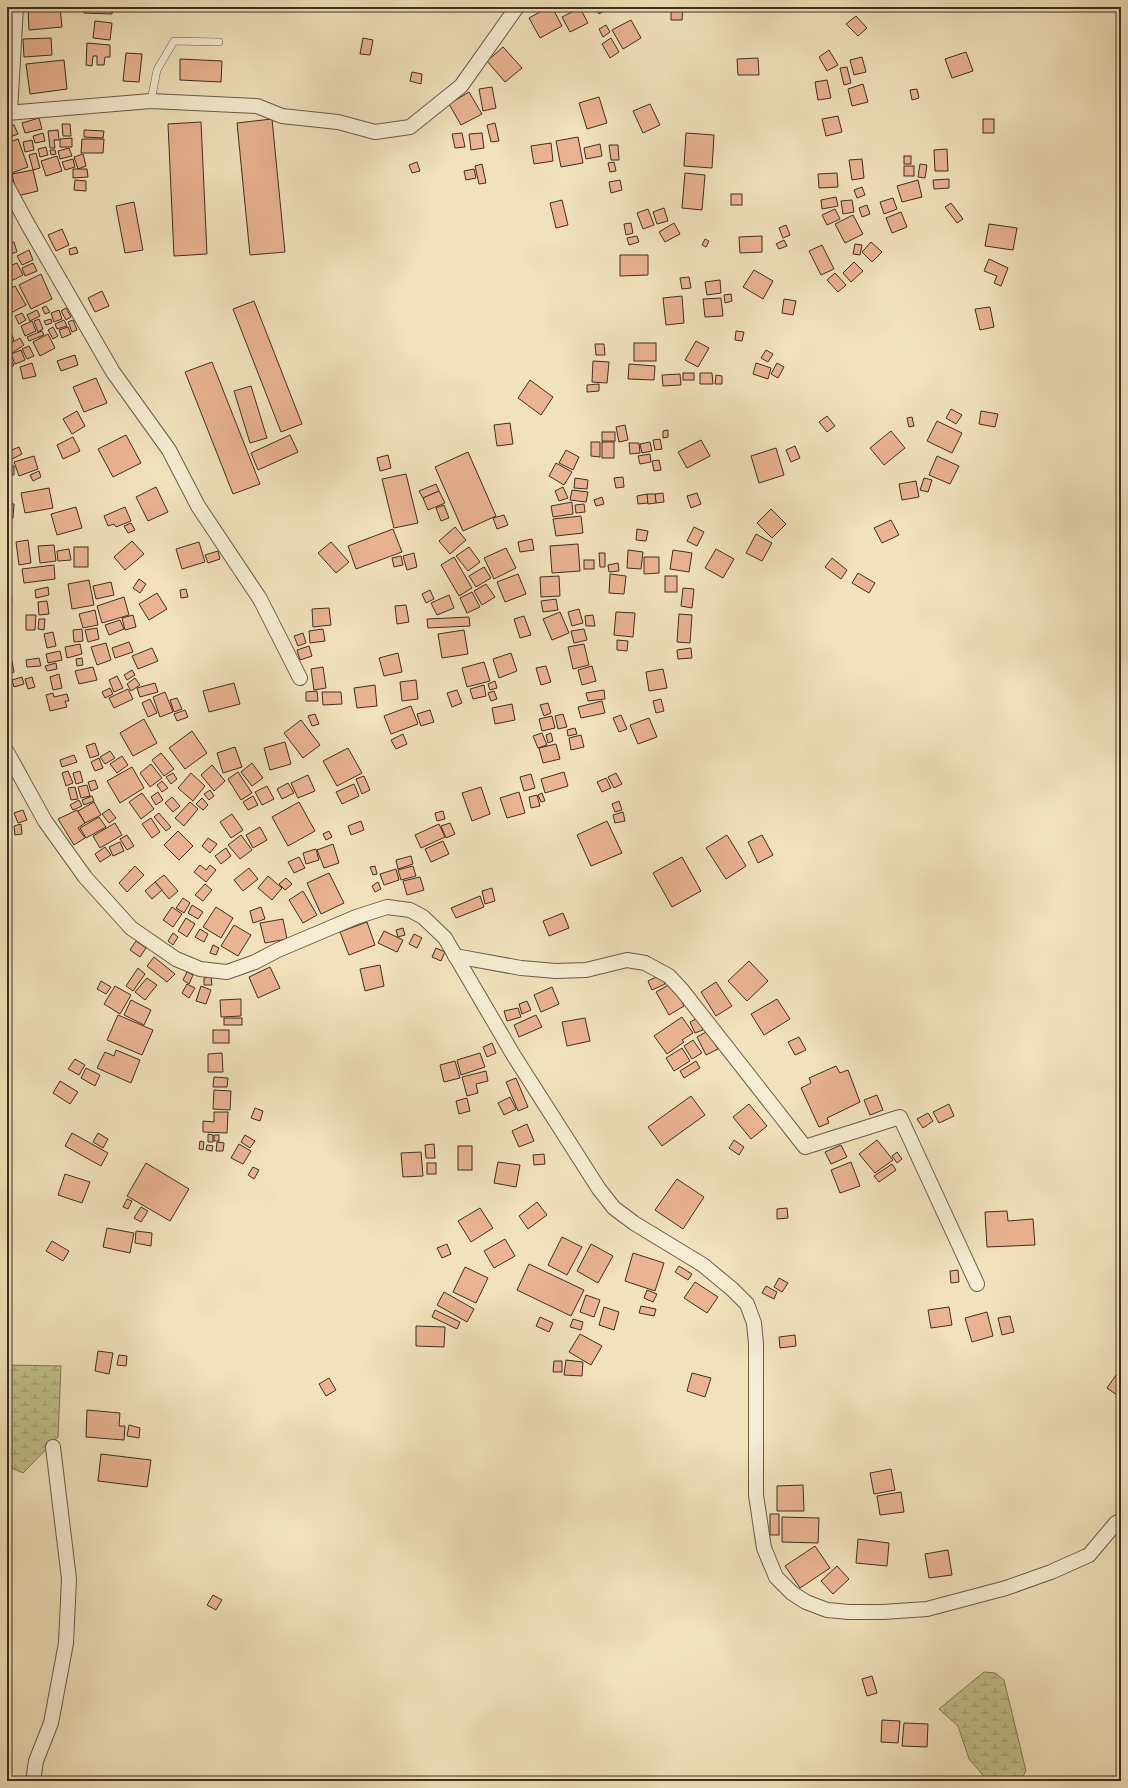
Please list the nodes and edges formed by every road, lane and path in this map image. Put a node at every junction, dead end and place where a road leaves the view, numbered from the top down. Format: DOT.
graph roads {
  1 [pos="16,7"];
  2 [pos="517,7"];
  3 [pos="219,42"];
  4 [pos="151,100"];
  5 [pos="8,112"];
  6 [pos="7,186"];
  7 [pos="300,678"];
  8 [pos="7,752"];
  9 [pos="455,956"];
  10 [pos="977,1284"];
  11 [pos="53,1447"];
  12 [pos="1121,1521"];
  13 [pos="33,1781"];
  1 -- 5 [label="street"];
  2 -- 4 [label="street"];
  3 -- 4 [label="lane"];
  4 -- 5 [label="street"];
  6 -- 7 [label="street"];
  8 -- 9 [label="street"];
  9 -- 10 [label="street"];
  9 -- 12 [label="street"];
  11 -- 13 [label="street"];
}
